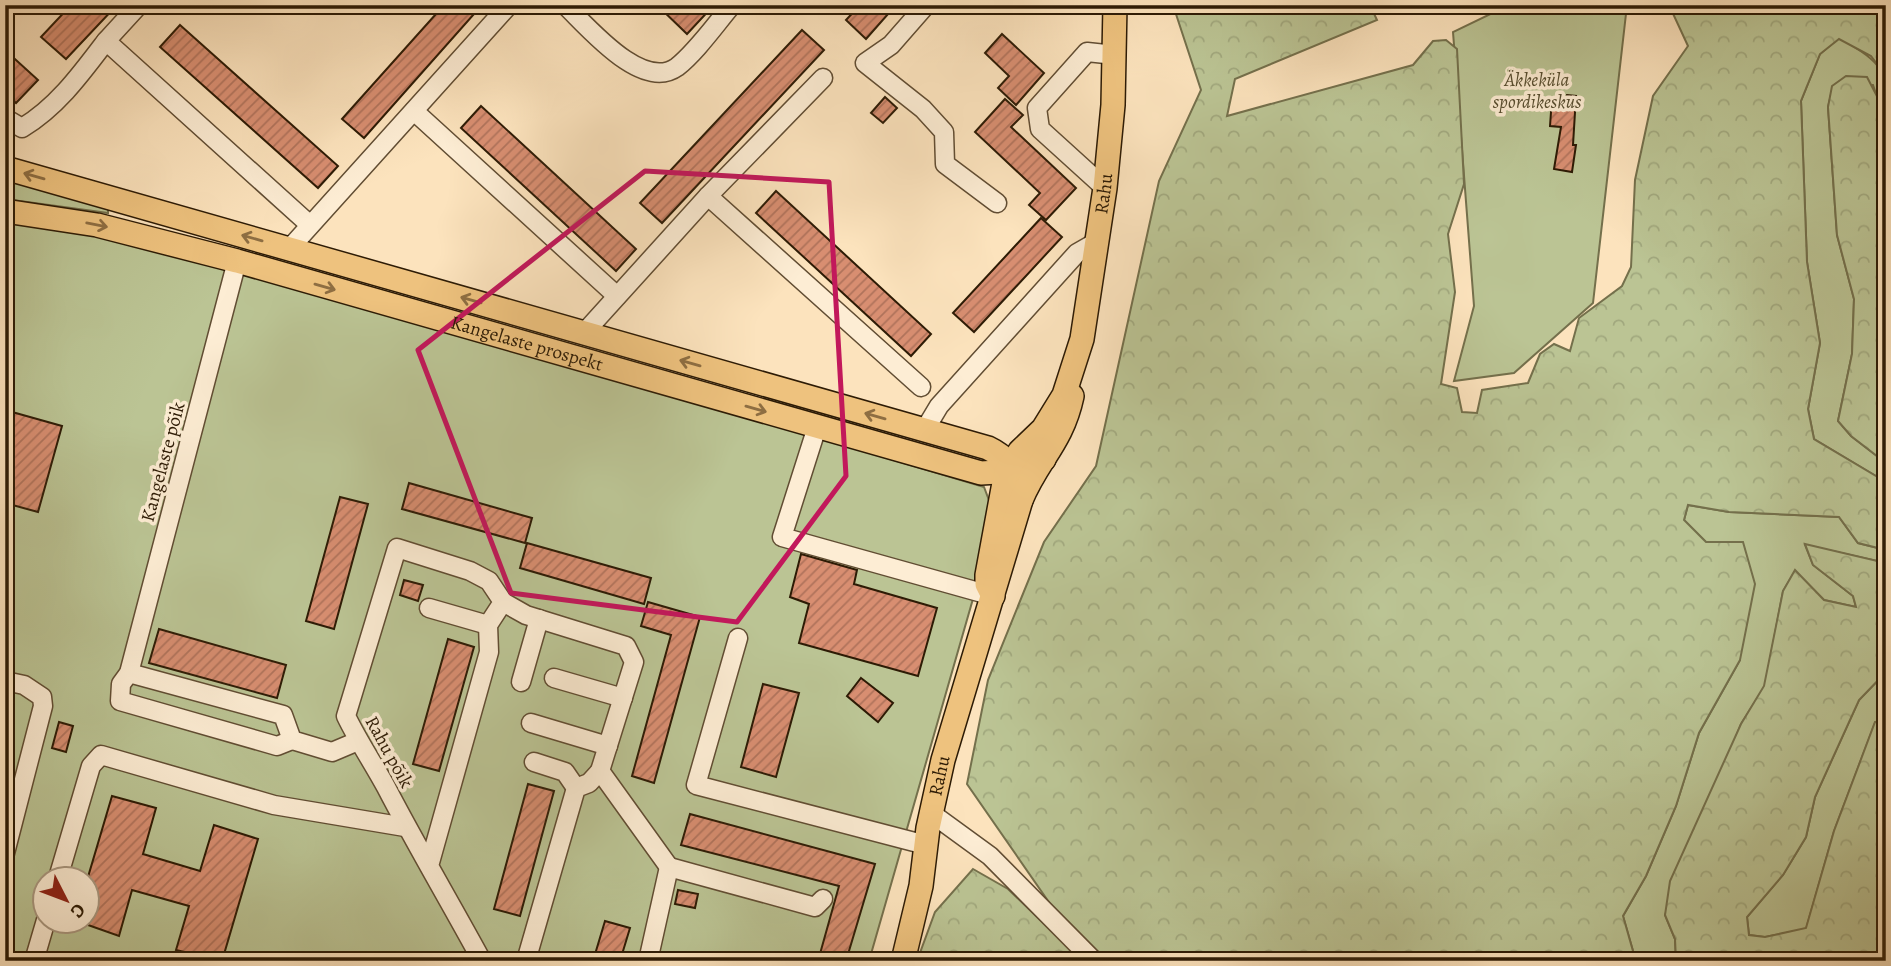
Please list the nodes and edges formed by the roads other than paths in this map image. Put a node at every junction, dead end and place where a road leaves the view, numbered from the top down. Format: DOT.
graph roads {
  1 [pos="139,5"];
  2 [pos="509,5"];
  3 [pos="565,5"];
  4 [pos="732,5"];
  5 [pos="926,5"];
  6 [pos="1115,5"];
  7 [pos="106,41"];
  8 [pos="1115,55"];
  9 [pos="823,78"];
  10 [pos="414,111"];
  11 [pos="5,118"];
  12 [pos="5,168"];
  13 [pos="1105,188"];
  14 [pos="708,196"];
  15 [pos="997,203"];
  16 [pos="5,211"];
  17 [pos="310,225"];
  18 [pos="1098,241"];
  19 [pos="290,248"];
  20 [pos="237,261"];
  21 [pos="617,296"];
  22 [pos="584,333"];
  23 [pos="1072,379"];
  24 [pos="921,387"];
  25 [pos="1050,418"];
  26 [pos="817,427"];
  27 [pos="925,430"];
  28 [pos="988,447"];
  29 [pos="1044,459"];
  30 [pos="1010,469"];
  31 [pos="981,473"];
  32 [pos="1021,500"];
  33 [pos="998,501"];
  34 [pos="993,596"];
  35 [pos="503,602"];
  36 [pos="429,608"];
  37 [pos="539,619"];
  38 [pos="488,625"];
  39 [pos="738,638"];
  40 [pos="129,673"];
  41 [pos="554,678"];
  42 [pos="5,681"];
  43 [pos="520,682"];
  44 [pos="623,698"];
  45 [pos="531,723"];
  46 [pos="292,740"];
  47 [pos="358,741"];
  48 [pos="608,746"];
  49 [pos="534,762"];
  50 [pos="600,771"];
  51 [pos="576,788"];
  52 [pos="931,813"];
  53 [pos="405,827"];
  54 [pos="926,845"];
  55 [pos="5,853"];
  56 [pos="62,864"];
  57 [pos="429,866"];
  58 [pos="669,867"];
  59 [pos="823,899"];
  60 [pos="42,934"];
  61 [pos="34,961"];
  62 [pos="482,961"];
  63 [pos="526,961"];
  64 [pos="648,961"];
  65 [pos="903,961"];
  66 [pos="1094,961"];
  1 -- 7 [label="street"];
  2 -- 10 [label="street"];
  3 -- 4 [label="street"];
  5 -- 15 [label="street"];
  6 -- 8 [label="main road, Rahu"];
  7 -- 11 [label="street"];
  7 -- 17 [label="street"];
  8 -- 13 [label="main road, Rahu"];
  8 -- 13 [label="street"];
  9 -- 14 [label="street"];
  10 -- 17 [label="street"];
  10 -- 21 [label="street"];
  19 -- 12 [label="main road, Kangelaste prospekt, one-way"];
  13 -- 18 [label="main road, Rahu"];
  14 -- 21 [label="street"];
  14 -- 24 [label="street"];
  16 -- 20 [label="main road, Kangelaste prospekt, one-way"];
  17 -- 19 [label="street"];
  18 -- 23 [label="main road, Rahu"];
  18 -- 27 [label="street"];
  22 -- 19 [label="main road, Kangelaste prospekt, one-way"];
  20 -- 26 [label="main road, Kangelaste prospekt, one-way"];
  20 -- 40 [label="street, Kangelaste põik"];
  21 -- 22 [label="street"];
  27 -- 22 [label="main road, Kangelaste prospekt, one-way"];
  23 -- 25 [label="main road, Rahu"];
  23 -- 29 [label="main road, Rahu"];
  25 -- 28 [label="main road"];
  25 -- 30 [label="main road, Rahu"];
  26 -- 31 [label="main road, Kangelaste prospekt"];
  26 -- 34 [label="street"];
  27 -- 28 [label="main road, Kangelaste prospekt"];
  28 -- 30 [label="main road"];
  29 -- 30 [label="main road, Kangelaste prospekt"];
  29 -- 32 [label="main road, Rahu"];
  30 -- 31 [label="main road, Kangelaste prospekt"];
  30 -- 32 [label="main road"];
  30 -- 33 [label="main road, Rahu"];
  31 -- 33 [label="main road"];
  32 -- 34 [label="main road, Rahu"];
  33 -- 34 [label="main road, Rahu"];
  34 -- 52 [label="main road, Rahu"];
  35 -- 37 [label="street"];
  35 -- 38 [label="street"];
  35 -- 47 [label="street, Rahu põik"];
  36 -- 38 [label="street"];
  37 -- 43 [label="street"];
  37 -- 44 [label="street"];
  38 -- 57 [label="street"];
  39 -- 54 [label="street"];
  40 -- 46 [label="street"];
  40 -- 46 [label="street, Kangelaste põik"];
  41 -- 44 [label="street"];
  42 -- 55 [label="street"];
  44 -- 48 [label="street"];
  45 -- 48 [label="street"];
  46 -- 47 [label="street"];
  47 -- 53 [label="street, Rahu põik"];
  48 -- 50 [label="street"];
  49 -- 51 [label="street"];
  50 -- 51 [label="street"];
  50 -- 58 [label="street"];
  51 -- 63 [label="street"];
  52 -- 54 [label="main road, Rahu"];
  52 -- 66 [label="street"];
  53 -- 56 [label="street"];
  53 -- 57 [label="street, Rahu põik"];
  54 -- 65 [label="main road, Rahu"];
  57 -- 62 [label="street, Rahu põik"];
  58 -- 59 [label="street"];
  58 -- 64 [label="street"];
  60 -- 61 [label="street"];
}
